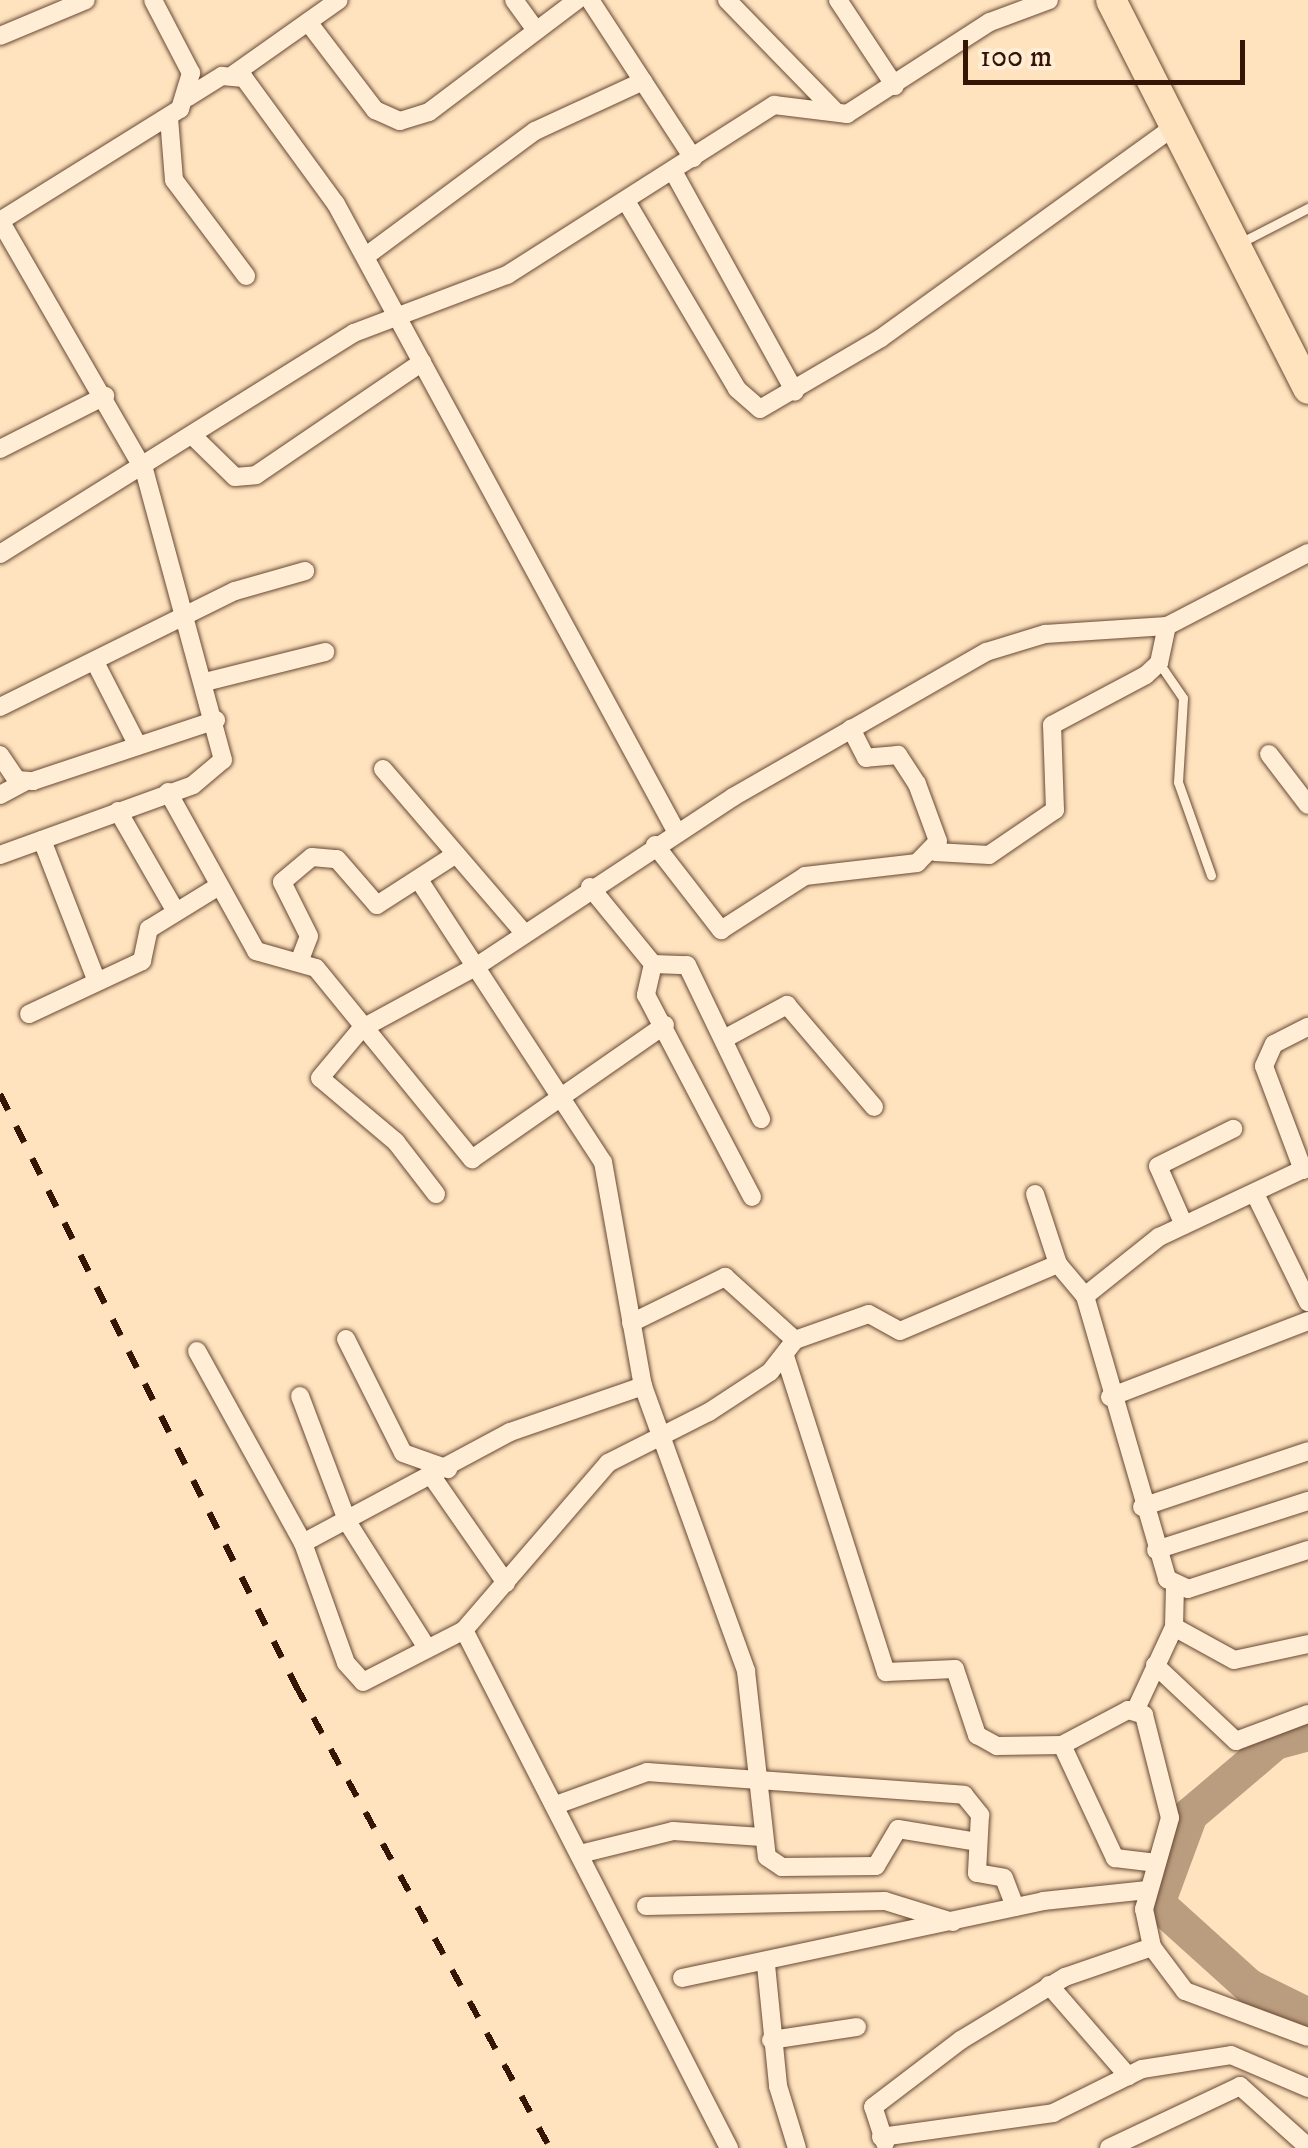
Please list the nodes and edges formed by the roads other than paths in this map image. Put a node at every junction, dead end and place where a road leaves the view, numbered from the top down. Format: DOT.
graph roads {
  1 [pos="86,0"];
  2 [pos="153,0"];
  3 [pos="339,0"];
  4 [pos="514,0"];
  5 [pos="727,0"];
  6 [pos="838,0"];
  7 [pos="1049,0"];
  8 [pos="1110,0"];
  9 [pos="590,1"];
  10 [pos="308,22"];
  11 [pos="536,30"];
  12 [pos="0,36"];
  13 [pos="234,74"];
  14 [pos="643,81"];
  15 [pos="895,86"];
  16 [pos="188,97"];
  17 [pos="837,112"];
  18 [pos="169,118"];
  19 [pos="1175,126"];
  20 [pos="693,158"];
  21 [pos="673,172"];
  22 [pos="626,202"];
  23 [pos="1308,208"];
  24 [pos="1236,245"];
  25 [pos="366,256"];
  26 [pos="246,276"];
  27 [pos="396,314"];
  28 [pos="422,362"];
  29 [pos="1308,389"];
  30 [pos="795,392"];
  31 [pos="105,396"];
  32 [pos="196,439"];
  33 [pos="0,449"];
  34 [pos="144,470"];
  35 [pos="1308,552"];
  36 [pos="0,554"];
  37 [pos="304,571"];
  38 [pos="186,618"];
  39 [pos="1168,626"];
  40 [pos="324,652"];
  41 [pos="94,662"];
  42 [pos="1159,663"];
  43 [pos="205,682"];
  44 [pos="0,707"];
  45 [pos="216,720"];
  46 [pos="851,730"];
  47 [pos="138,746"];
  48 [pos="0,754"];
  49 [pos="1269,754"];
  50 [pos="383,770"];
  51 [pos="24,782"];
  52 [pos="168,792"];
  53 [pos="0,794"];
  54 [pos="1308,805"];
  55 [pos="118,811"];
  56 [pos="676,831"];
  57 [pos="42,840"];
  58 [pos="655,845"];
  59 [pos="934,852"];
  60 [pos="456,854"];
  61 [pos="0,855"];
  62 [pos="1211,875"];
  63 [pos="419,880"];
  64 [pos="219,886"];
  65 [pos="590,887"];
  66 [pos="176,912"];
  67 [pos="523,932"];
  68 [pos="300,957"];
  69 [pos="653,964"];
  70 [pos="477,966"];
  71 [pos="97,982"];
  72 [pos="29,1014"];
  73 [pos="665,1025"];
  74 [pos="1308,1027"];
  75 [pos="361,1029"];
  76 [pos="724,1039"];
  77 [pos="564,1098"];
  78 [pos="874,1107"];
  79 [pos="761,1119"];
  80 [pos="1233,1129"];
  81 [pos="1306,1169"];
  82 [pos="436,1194"];
  83 [pos="1035,1194"];
  84 [pos="752,1197"];
  85 [pos="1257,1198"];
  86 [pos="1184,1225"];
  87 [pos="1058,1264"];
  88 [pos="1085,1296"];
  89 [pos="1308,1302"];
  90 [pos="1308,1321"];
  91 [pos="630,1323"];
  92 [pos="346,1339"];
  93 [pos="790,1348"];
  94 [pos="196,1351"];
  95 [pos="643,1386"];
  96 [pos="300,1396"];
  97 [pos="1110,1397"];
  98 [pos="658,1438"];
  99 [pos="1308,1450"];
  100 [pos="440,1474"];
  101 [pos="1308,1501"];
  102 [pos="1142,1507"];
  103 [pos="348,1523"];
  104 [pos="303,1544"];
  105 [pos="1156,1550"];
  106 [pos="1308,1550"];
  107 [pos="506,1583"];
  108 [pos="1175,1588"];
  109 [pos="1174,1627"];
  110 [pos="464,1630"];
  111 [pos="1308,1644"];
  112 [pos="427,1648"];
  113 [pos="1155,1665"];
  114 [pos="1136,1709"];
  115 [pos="1308,1714"];
  116 [pos="1062,1745"];
  117 [pos="755,1776"];
  118 [pos="556,1805"];
  119 [pos="762,1838"];
  120 [pos="977,1842"];
  121 [pos="580,1854"];
  122 [pos="1157,1863"];
  123 [pos="1147,1890"];
  124 [pos="646,1906"];
  125 [pos="1014,1907"];
  126 [pos="953,1922"];
  127 [pos="1152,1946"];
  128 [pos="766,1965"];
  129 [pos="682,1978"];
  130 [pos="1049,1985"];
  131 [pos="856,2027"];
  132 [pos="1308,2037"];
  133 [pos="771,2040"];
  134 [pos="1128,2076"];
  135 [pos="1308,2088"];
  136 [pos="884,2142"];
  137 [pos="1308,2147"];
  138 [pos="729,2148"];
  139 [pos="797,2148"];
  140 [pos="1109,2148"];
  1 -- 12 [label="street"];
  2 -- 16 [label="street"];
  3 -- 10 [label="street"];
  4 -- 11 [label="street"];
  5 -- 17 [label="street"];
  6 -- 15 [label="street"];
  7 -- 15 [label="street"];
  8 -- 19 [label="highway"];
  9 -- 11 [label="street"];
  9 -- 14 [label="street"];
  10 -- 11 [label="street"];
  10 -- 13 [label="street"];
  13 -- 16 [label="street"];
  13 -- 25 [label="street"];
  14 -- 20 [label="street"];
  14 -- 25 [label="street"];
  15 -- 17 [label="street"];
  16 -- 18 [label="street"];
  17 -- 20 [label="street"];
  18 -- 26 [label="street"];
  18 -- 31 [label="street"];
  19 -- 24 [label="highway"];
  19 -- 30 [label="street"];
  20 -- 21 [label="street"];
  21 -- 22 [label="street"];
  21 -- 30 [label="street"];
  22 -- 27 [label="street"];
  22 -- 30 [label="street"];
  23 -- 24 [label="lane"];
  24 -- 29 [label="highway"];
  25 -- 27 [label="street"];
  27 -- 28 [label="street"];
  27 -- 32 [label="street"];
  28 -- 32 [label="street"];
  28 -- 56 [label="street"];
  31 -- 33 [label="street"];
  31 -- 34 [label="street"];
  32 -- 34 [label="street"];
  34 -- 36 [label="street"];
  34 -- 38 [label="street"];
  35 -- 39 [label="street"];
  37 -- 38 [label="street"];
  38 -- 41 [label="street"];
  38 -- 43 [label="street"];
  39 -- 42 [label="street"];
  39 -- 46 [label="street"];
  40 -- 43 [label="street"];
  41 -- 44 [label="street"];
  41 -- 47 [label="street"];
  42 -- 59 [label="street"];
  42 -- 62 [label="lane"];
  43 -- 45 [label="street"];
  45 -- 47 [label="street"];
  45 -- 52 [label="street"];
  46 -- 56 [label="street"];
  46 -- 59 [label="street"];
  47 -- 51 [label="street"];
  48 -- 51 [label="street"];
  49 -- 54 [label="street"];
  50 -- 60 [label="street"];
  51 -- 53 [label="street"];
  52 -- 55 [label="street"];
  52 -- 64 [label="street"];
  55 -- 57 [label="street"];
  55 -- 66 [label="street"];
  56 -- 58 [label="street"];
  57 -- 61 [label="street"];
  57 -- 71 [label="street"];
  58 -- 59 [label="street"];
  58 -- 65 [label="street"];
  60 -- 63 [label="street"];
  60 -- 67 [label="street"];
  63 -- 68 [label="street"];
  63 -- 70 [label="street"];
  64 -- 66 [label="street"];
  64 -- 68 [label="street"];
  65 -- 67 [label="street"];
  65 -- 69 [label="street"];
  66 -- 71 [label="street"];
  67 -- 70 [label="street"];
  68 -- 75 [label="street"];
  69 -- 73 [label="street"];
  69 -- 76 [label="street"];
  70 -- 75 [label="street"];
  70 -- 77 [label="street"];
  71 -- 72 [label="street"];
  73 -- 77 [label="street"];
  73 -- 84 [label="street"];
  74 -- 81 [label="street"];
  75 -- 77 [label="street"];
  75 -- 82 [label="street"];
  76 -- 78 [label="street"];
  76 -- 79 [label="street"];
  77 -- 91 [label="street"];
  80 -- 86 [label="street"];
  81 -- 85 [label="street"];
  83 -- 87 [label="street"];
  85 -- 86 [label="street"];
  85 -- 89 [label="street"];
  86 -- 88 [label="street"];
  87 -- 88 [label="street"];
  87 -- 93 [label="street"];
  88 -- 97 [label="street"];
  90 -- 97 [label="street"];
  91 -- 93 [label="street"];
  91 -- 95 [label="street"];
  92 -- 100 [label="street"];
  93 -- 98 [label="street"];
  93 -- 116 [label="street"];
  94 -- 104 [label="street"];
  95 -- 98 [label="street"];
  95 -- 100 [label="street"];
  96 -- 103 [label="street"];
  97 -- 102 [label="street"];
  98 -- 107 [label="street"];
  98 -- 117 [label="street"];
  99 -- 102 [label="street"];
  100 -- 103 [label="street"];
  100 -- 107 [label="street"];
  101 -- 105 [label="street"];
  102 -- 105 [label="street"];
  103 -- 104 [label="street"];
  103 -- 112 [label="street"];
  104 -- 112 [label="street"];
  105 -- 108 [label="street"];
  106 -- 108 [label="street"];
  107 -- 110 [label="street"];
  108 -- 109 [label="street"];
  109 -- 111 [label="street"];
  109 -- 113 [label="street"];
  110 -- 112 [label="street"];
  110 -- 118 [label="street"];
  113 -- 114 [label="street"];
  113 -- 115 [label="street"];
  114 -- 116 [label="street"];
  114 -- 122 [label="street"];
  116 -- 122 [label="street"];
  117 -- 118 [label="street"];
  117 -- 119 [label="street"];
  117 -- 120 [label="street"];
  118 -- 121 [label="street"];
  119 -- 120 [label="street"];
  119 -- 121 [label="street"];
  120 -- 125 [label="street"];
  121 -- 138 [label="street"];
  122 -- 123 [label="street"];
  123 -- 125 [label="street"];
  123 -- 127 [label="street"];
  124 -- 126 [label="street"];
  125 -- 126 [label="street"];
  126 -- 128 [label="street"];
  127 -- 130 [label="street"];
  127 -- 132 [label="street"];
  128 -- 129 [label="street"];
  128 -- 133 [label="street"];
  130 -- 134 [label="street"];
  130 -- 136 [label="street"];
  131 -- 133 [label="street"];
  133 -- 139 [label="street"];
  134 -- 135 [label="street"];
  134 -- 136 [label="street"];
  137 -- 140 [label="street"];
}
